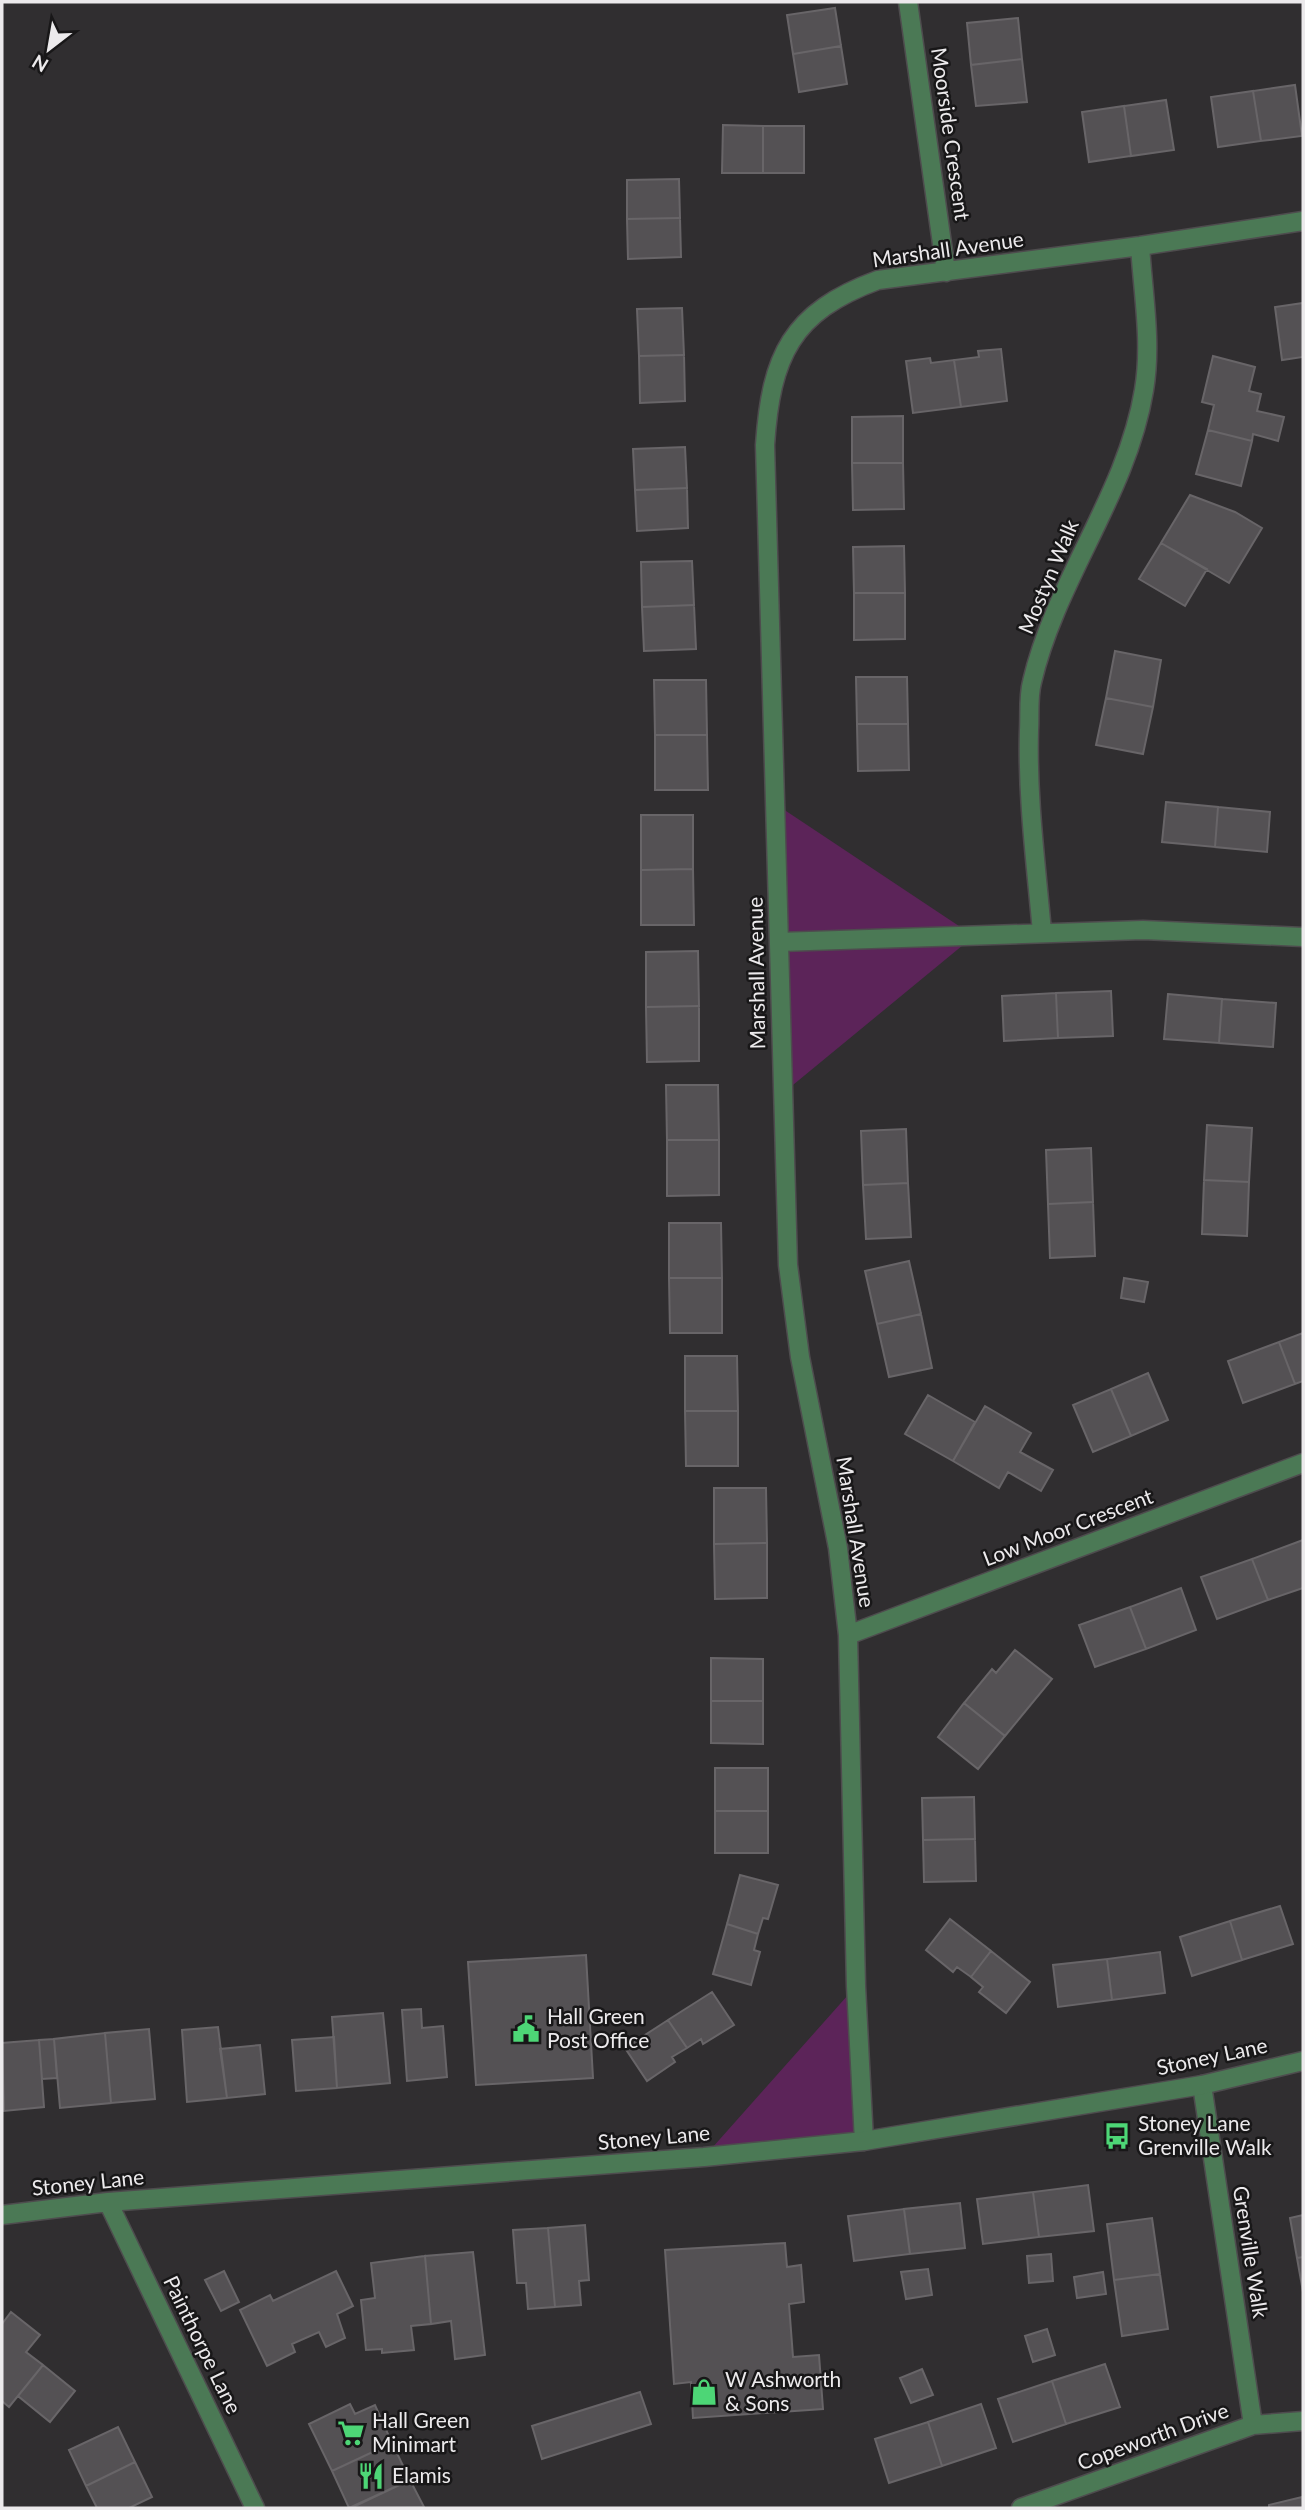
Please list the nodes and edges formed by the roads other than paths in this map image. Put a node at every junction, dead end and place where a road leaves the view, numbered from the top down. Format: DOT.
graph roads {
  1 [pos="908,2"];
  2 [pos="1303,221"];
  3 [pos="1140,246"];
  4 [pos="946,272"];
  5 [pos="1042,932"];
  6 [pos="1303,937"];
  7 [pos="779,942"];
  8 [pos="1303,1463"];
  9 [pos="848,1635"];
  10 [pos="1303,2061"];
  11 [pos="1202,2085"];
  12 [pos="864,2141"];
  13 [pos="108,2202"];
  14 [pos="2,2215"];
  15 [pos="1303,2421"];
  16 [pos="1253,2426"];
  17 [pos="255,2508"];
  18 [pos="1021,2508"];
  1 -- 4 [label="street, Moorside Crescent"];
  2 -- 3 [label="street, Marshall Avenue"];
  3 -- 4 [label="street, Marshall Avenue"];
  3 -- 5 [label="street, Mostyn Walk"];
  4 -- 7 [label="street, Marshall Avenue"];
  5 -- 6 [label="street"];
  5 -- 7 [label="street"];
  7 -- 9 [label="street, Marshall Avenue"];
  8 -- 9 [label="street, Low Moor Crescent"];
  9 -- 12 [label="street, Marshall Avenue"];
  10 -- 11 [label="street, Stoney Lane"];
  11 -- 12 [label="street, Stoney Lane"];
  11 -- 16 [label="street, Grenville Walk"];
  12 -- 13 [label="street, Stoney Lane"];
  13 -- 14 [label="street, Stoney Lane"];
  13 -- 17 [label="street, Painthorpe Lane"];
  15 -- 16 [label="street, Copeworth Drive"];
  16 -- 18 [label="street, Copeworth Drive"];
}
